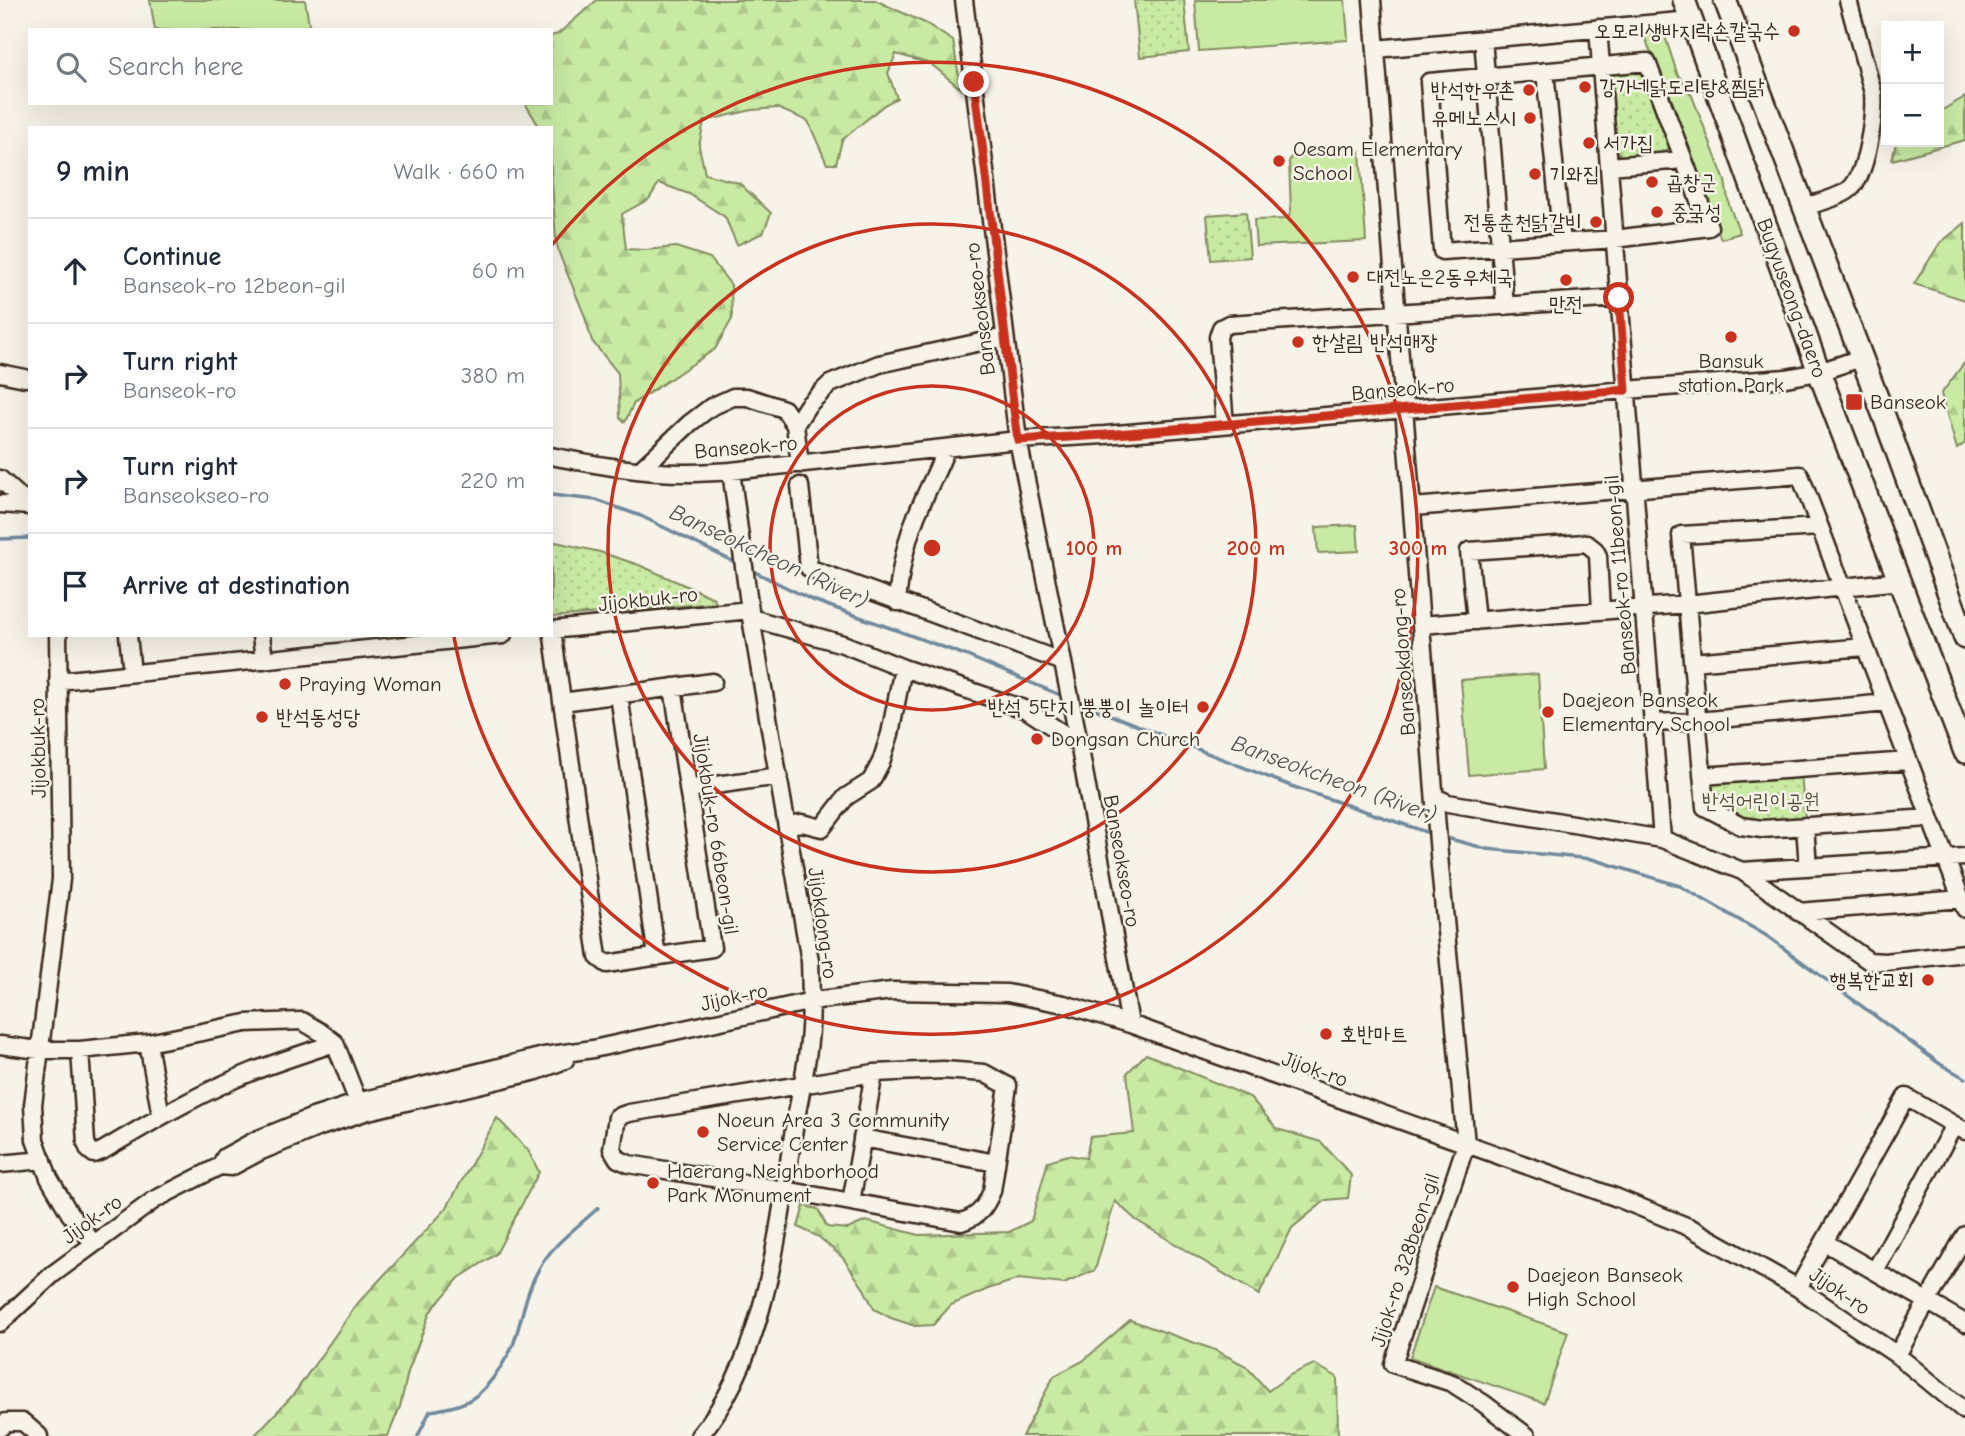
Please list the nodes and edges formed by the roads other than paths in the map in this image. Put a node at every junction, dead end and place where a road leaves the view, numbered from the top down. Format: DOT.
graph roads {
  1 [pos="964,0"];
  2 [pos="1372,0"];
  3 [pos="1725,0"];
  4 [pos="1848,0"];
  5 [pos="1688,10"];
  6 [pos="1598,29"];
  7 [pos="1483,39"];
  8 [pos="1376,48"];
  9 [pos="1601,66"];
  10 [pos="1545,71"];
  11 [pos="1486,76"];
  12 [pos="1684,160"];
  13 [pos="1609,166"];
  14 [pos="1804,207"];
  15 [pos="1615,239"];
  16 [pos="1562,243"];
  17 [pos="1500,247"];
  18 [pos="1619,298"];
  19 [pos="1505,306"];
  20 [pos="1396,313"];
  21 [pos="1004,337"];
  22 [pos="1861,358"];
  23 [pos="1819,372"];
  24 [pos="0,373"];
  25 [pos="25,379"];
  26 [pos="1626,390"];
  27 [pos="1404,410"];
  28 [pos="795,425"];
  29 [pos="1224,425"];
  30 [pos="1018,440"];
  31 [pos="946,449"];
  32 [pos="553,456"];
  33 [pos="800,464"];
  34 [pos="640,470"];
  35 [pos="730,471"];
  36 [pos="0,479"];
  37 [pos="800,486"];
  38 [pos="1634,488"];
  39 [pos="0,504"];
  40 [pos="28,504"];
  41 [pos="28,505"];
  42 [pos="1413,507"];
  43 [pos="1820,527"];
  44 [pos="1899,581"];
  45 [pos="1844,588"];
  46 [pos="897,602"];
  47 [pos="1687,604"];
  48 [pos="1644,606"];
  49 [pos="1601,611"];
  50 [pos="751,614"];
  51 [pos="1476,621"];
  52 [pos="1421,625"];
  53 [pos="553,630"];
  54 [pos="58,637"];
  55 [pos="128,637"];
  56 [pos="261,637"];
  57 [pos="484,637"];
  58 [pos="553,637"];
  59 [pos="1965,638"];
  60 [pos="1865,647"];
  61 [pos="264,660"];
  62 [pos="1692,663"];
  63 [pos="1064,666"];
  64 [pos="903,667"];
  65 [pos="132,673"];
  66 [pos="58,681"];
  67 [pos="713,682"];
  68 [pos="673,687"];
  69 [pos="619,695"];
  70 [pos="562,702"];
  71 [pos="1887,703"];
  72 [pos="1698,721"];
  73 [pos="1653,723"];
  74 [pos="1079,744"];
  75 [pos="1965,752"];
  76 [pos="1909,761"];
  77 [pos="779,776"];
  78 [pos="1702,776"];
  79 [pos="688,789"];
  80 [pos="1435,797"];
  81 [pos="1930,818"];
  82 [pos="787,825"];
  83 [pos="1805,826"];
  84 [pos="1662,839"];
  85 [pos="1965,857"];
  86 [pos="1946,858"];
  87 [pos="1808,867"];
  88 [pos="1742,871"];
  89 [pos="1963,904"];
  90 [pos="1798,912"];
  91 [pos="1965,953"];
  92 [pos="657,957"];
  93 [pos="812,1001"];
  94 [pos="1130,1024"];
  95 [pos="148,1043"];
  96 [pos="335,1043"];
  97 [pos="0,1045"];
  98 [pos="38,1049"];
  99 [pos="593,1049"];
  100 [pos="80,1050"];
  101 [pos="874,1073"];
  102 [pos="801,1084"];
  103 [pos="358,1102"];
  104 [pos="161,1116"];
  105 [pos="1960,1128"];
  106 [pos="862,1138"];
  107 [pos="1466,1144"];
  108 [pos="43,1160"];
  109 [pos="996,1163"];
  110 [pos="0,1164"];
  111 [pos="220,1166"];
  112 [pos="785,1190"];
  113 [pos="851,1202"];
  114 [pos="1965,1235"];
  115 [pos="1824,1242"];
  116 [pos="94,1244"];
  117 [pos="1875,1271"];
  118 [pos="1798,1288"];
  119 [pos="1927,1301"];
  120 [pos="0,1323"];
  121 [pos="1965,1323"];
  122 [pos="1897,1355"];
  123 [pos="1963,1407"];
  124 [pos="0,1428"];
  125 [pos="38,1436"];
  126 [pos="699,1436"];
  127 [pos="1527,1436"];
  1 -- 21 [label="street, Banseokseo-ro"];
  2 -- 8 [label="street, Banseokdong-ro"];
  3 -- 14 [label="main road, Bugyuseong-daero"];
  4 -- 14 [label="street"];
  5 -- 6 [label="street"];
  5 -- 23 [label="main road, Bugyuseong-daero"];
  6 -- 7 [label="street"];
  6 -- 9 [label="street, Banseok-ro 11beon-gil"];
  7 -- 8 [label="street"];
  7 -- 11 [label="street"];
  8 -- 20 [label="street, Banseokdong-ro"];
  9 -- 10 [label="street"];
  9 -- 12 [label="street"];
  9 -- 13 [label="street, Banseok-ro 11beon-gil"];
  10 -- 11 [label="street"];
  10 -- 16 [label="street"];
  11 -- 17 [label="street"];
  11 -- 17 [label="street"];
  12 -- 13 [label="street"];
  12 -- 15 [label="street"];
  13 -- 15 [label="street, Banseok-ro 11beon-gil"];
  14 -- 22 [label="main road, Bugyuseong-daero"];
  15 -- 16 [label="street"];
  15 -- 18 [label="street, Banseok-ro 11beon-gil"];
  16 -- 17 [label="street"];
  17 -- 19 [label="street"];
  18 -- 19 [label="street"];
  18 -- 26 [label="street, Banseok-ro 11beon-gil"];
  19 -- 20 [label="street"];
  20 -- 27 [label="street, Banseokdong-ro"];
  20 -- 29 [label="street"];
  21 -- 28 [label="street"];
  21 -- 30 [label="street, Banseokseo-ro"];
  22 -- 23 [label="street, Banseok-ro"];
  22 -- 59 [label="main road, Bugyuseong-daero"];
  23 -- 26 [label="street, Banseok-ro"];
  23 -- 44 [label="main road, Bugyuseong-daero"];
  24 -- 25 [label="street"];
  26 -- 27 [label="street, Banseok-ro"];
  26 -- 38 [label="street, Banseok-ro 11beon-gil"];
  27 -- 29 [label="street, Banseok-ro"];
  27 -- 42 [label="street, Banseokdong-ro"];
  28 -- 33 [label="street"];
  28 -- 34 [label="street"];
  29 -- 30 [label="street, Banseok-ro"];
  30 -- 31 [label="street, Banseok-ro"];
  30 -- 63 [label="street, Banseokseo-ro"];
  31 -- 33 [label="street, Banseok-ro"];
  31 -- 46 [label="street"];
  32 -- 34 [label="street, Banseok-ro"];
  33 -- 35 [label="street, Banseok-ro"];
  34 -- 35 [label="street, Banseok-ro"];
  35 -- 50 [label="street, Jijokdong-ro"];
  36 -- 40 [label="street"];
  37 -- 46 [label="street"];
  38 -- 42 [label="street"];
  38 -- 43 [label="street"];
  38 -- 48 [label="street, Banseok-ro 11beon-gil"];
  39 -- 41 [label="street"];
  42 -- 52 [label="street, Banseokdong-ro"];
  43 -- 45 [label="street"];
  43 -- 47 [label="street"];
  44 -- 45 [label="street"];
  44 -- 75 [label="main road, Bugyuseong-daero"];
  45 -- 47 [label="street"];
  45 -- 60 [label="street"];
  46 -- 63 [label="street"];
  47 -- 48 [label="street"];
  47 -- 62 [label="street"];
  48 -- 49 [label="street"];
  48 -- 73 [label="street, Banseok-ro 11beon-gil"];
  49 -- 51 [label="street"];
  49 -- 51 [label="street"];
  50 -- 53 [label="street, Jijokbuk-ro"];
  50 -- 64 [label="street"];
  50 -- 77 [label="street, Jijokdong-ro"];
  51 -- 52 [label="street"];
  52 -- 80 [label="street, Banseokdong-ro"];
  54 -- 66 [label="street"];
  55 -- 65 [label="street"];
  56 -- 61 [label="street"];
  57 -- 61 [label="street, Jijokbuk-ro"];
  58 -- 70 [label="street, Jijokbuk-ro 66beon-gil"];
  60 -- 62 [label="street"];
  60 -- 71 [label="street"];
  61 -- 65 [label="street, Jijokbuk-ro"];
  62 -- 72 [label="street"];
  63 -- 74 [label="street, Banseokseo-ro"];
  64 -- 74 [label="street"];
  64 -- 82 [label="street"];
  65 -- 66 [label="street, Jijokbuk-ro"];
  66 -- 98 [label="street, Jijokbuk-ro"];
  67 -- 68 [label="street"];
  68 -- 69 [label="street"];
  68 -- 79 [label="street, Jijokbuk-ro 66beon-gil"];
  69 -- 70 [label="street"];
  69 -- 92 [label="street"];
  70 -- 92 [label="street, Jijokbuk-ro 66beon-gil"];
  71 -- 72 [label="street"];
  71 -- 76 [label="street"];
  72 -- 73 [label="street"];
  72 -- 78 [label="street"];
  73 -- 84 [label="street, Banseok-ro 11beon-gil"];
  74 -- 94 [label="street, Banseokseo-ro"];
  76 -- 78 [label="street"];
  76 -- 81 [label="street"];
  77 -- 79 [label="street"];
  77 -- 82 [label="street, Jijokdong-ro"];
  78 -- 83 [label="street"];
  79 -- 92 [label="street, Jijokbuk-ro 66beon-gil"];
  80 -- 84 [label="street"];
  80 -- 107 [label="street, Banseokdong-ro"];
  81 -- 83 [label="street"];
  81 -- 86 [label="street"];
  82 -- 93 [label="street, Jijokdong-ro"];
  83 -- 87 [label="street"];
  84 -- 88 [label="street"];
  85 -- 86 [label="street"];
  86 -- 87 [label="street"];
  86 -- 89 [label="street"];
  87 -- 88 [label="street"];
  88 -- 90 [label="street"];
  89 -- 90 [label="street"];
  90 -- 91 [label="street"];
  93 -- 94 [label="street, Jijok-ro"];
  93 -- 99 [label="street, Jijok-ro"];
  93 -- 102 [label="street, Jijokdong-ro"];
  94 -- 107 [label="street, Jijok-ro"];
  95 -- 96 [label="street"];
  95 -- 100 [label="street"];
  95 -- 104 [label="street"];
  96 -- 103 [label="street"];
  96 -- 104 [label="street"];
  97 -- 98 [label="street"];
  98 -- 100 [label="street"];
  98 -- 108 [label="street, Jijokbuk-ro"];
  99 -- 103 [label="street, Jijok-ro"];
  99 -- 111 [label="street, Jijok-ro"];
  100 -- 104 [label="street"];
  101 -- 102 [label="street"];
  101 -- 106 [label="street"];
  101 -- 109 [label="street"];
  102 -- 112 [label="street, Jijokdong-ro"];
  102 -- 112 [label="street"];
  103 -- 111 [label="street, Jijok-ro"];
  105 -- 115 [label="street"];
  105 -- 117 [label="street"];
  106 -- 109 [label="street"];
  106 -- 113 [label="street"];
  107 -- 118 [label="street, Jijok-ro"];
  107 -- 127 [label="street, Jijok-ro 328beon-gil"];
  108 -- 110 [label="street"];
  108 -- 116 [label="street, Jijokbuk-ro"];
  109 -- 113 [label="street"];
  111 -- 116 [label="street, Jijok-ro"];
  112 -- 113 [label="street"];
  112 -- 126 [label="street, Jijokdong-ro"];
  114 -- 119 [label="street"];
  115 -- 117 [label="street"];
  115 -- 118 [label="street"];
  116 -- 120 [label="street, Jijok-ro"];
  117 -- 119 [label="street"];
  118 -- 122 [label="street, Jijok-ro"];
  119 -- 121 [label="street"];
  119 -- 122 [label="street"];
  122 -- 123 [label="street, Jijok-ro"];
  124 -- 125 [label="street"];
}
